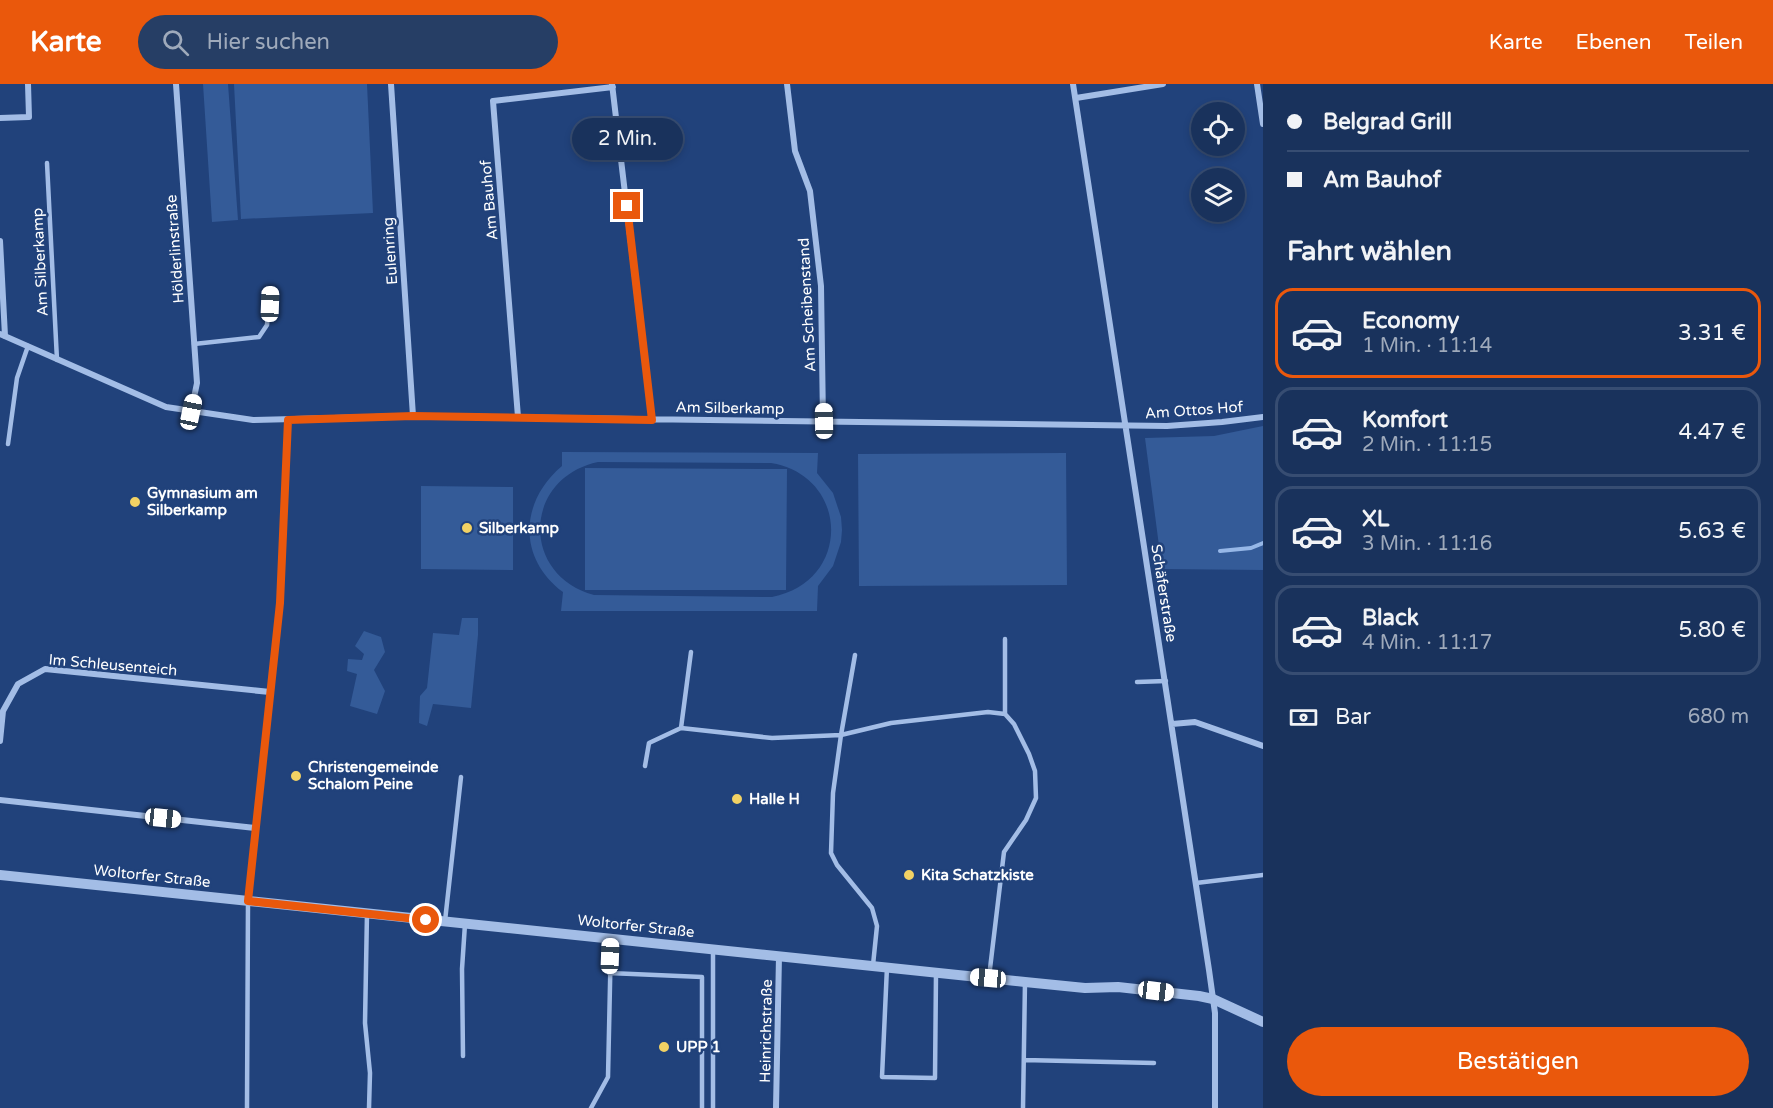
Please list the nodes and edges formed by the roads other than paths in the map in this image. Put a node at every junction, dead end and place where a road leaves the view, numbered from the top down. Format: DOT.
graph roads {
  1 [pos="28,84"];
  2 [pos="176,84"];
  3 [pos="391,84"];
  4 [pos="787,84"];
  5 [pos="1073,84"];
  6 [pos="1163,84"];
  7 [pos="1257,84"];
  8 [pos="613,86"];
  9 [pos="1076,98"];
  10 [pos="0,118"];
  11 [pos="1263,124"];
  12 [pos="47,163"];
  13 [pos="0,241"];
  14 [pos="270,290"];
  15 [pos="3,335"];
  16 [pos="194,344"];
  17 [pos="28,346"];
  18 [pos="57,360"];
  19 [pos="191,412"];
  20 [pos="413,416"];
  21 [pos="518,417"];
  22 [pos="1263,417"];
  23 [pos="288,420"];
  24 [pos="652,420"];
  25 [pos="824,421"];
  26 [pos="1126,425"];
  27 [pos="8,444"];
  28 [pos="1005,639"];
  29 [pos="691,652"];
  30 [pos="855,655"];
  31 [pos="1166,681"];
  32 [pos="1137,682"];
  33 [pos="270,692"];
  34 [pos="1005,714"];
  35 [pos="1172,724"];
  36 [pos="681,729"];
  37 [pos="840,735"];
  38 [pos="0,741"];
  39 [pos="1263,746"];
  40 [pos="645,766"];
  41 [pos="461,777"];
  42 [pos="0,800"];
  43 [pos="255,828"];
  44 [pos="0,875"];
  45 [pos="1263,875"];
  46 [pos="1196,883"];
  47 [pos="248,901"];
  48 [pos="367,914"];
  49 [pos="445,921"];
  50 [pos="465,924"];
  51 [pos="610,939"];
  52 [pos="713,949"];
  53 [pos="780,955"];
  54 [pos="873,965"];
  55 [pos="887,967"];
  56 [pos="609,973"];
  57 [pos="936,973"];
  58 [pos="988,978"];
  59 [pos="1025,982"];
  60 [pos="1212,999"];
  61 [pos="1263,1023"];
  62 [pos="463,1056"];
  63 [pos="1024,1060"];
  64 [pos="1154,1063"];
  65 [pos="247,1108"];
  66 [pos="369,1108"];
  67 [pos="591,1108"];
  68 [pos="702,1108"];
  69 [pos="713,1108"];
  70 [pos="776,1108"];
  71 [pos="1023,1108"];
  72 [pos="1215,1108"];
  1 -- 10 [label="street"];
  2 -- 16 [label="street, Hölderlinstraße"];
  3 -- 20 [label="street, Eulenring"];
  4 -- 25 [label="street, Am Scheibenstand"];
  5 -- 9 [label="street, Schäferstraße"];
  6 -- 9 [label="street"];
  7 -- 11 [label="street"];
  8 -- 21 [label="street, Am Bauhof"];
  8 -- 24 [label="street, Am Bauhof"];
  9 -- 26 [label="street, Schäferstraße"];
  12 -- 18 [label="lane, Am Silberkamp"];
  13 -- 15 [label="street"];
  14 -- 16 [label="lane"];
  15 -- 17 [label="street, Am Silberkamp"];
  16 -- 19 [label="street, Hölderlinstraße"];
  17 -- 18 [label="street, Am Silberkamp"];
  17 -- 27 [label="lane"];
  18 -- 19 [label="street, Am Silberkamp"];
  19 -- 23 [label="street, Am Silberkamp"];
  20 -- 21 [label="street, Am Silberkamp"];
  20 -- 23 [label="street, Am Silberkamp"];
  21 -- 24 [label="street, Am Silberkamp"];
  22 -- 26 [label="street, Am Ottos Hof"];
  23 -- 33 [label="street"];
  24 -- 25 [label="street, Am Silberkamp"];
  25 -- 26 [label="street, Am Silberkamp"];
  26 -- 31 [label="street, Schäferstraße"];
  28 -- 34 [label="lane"];
  29 -- 36 [label="lane"];
  30 -- 37 [label="lane"];
  31 -- 32 [label="lane"];
  31 -- 35 [label="street, Schäferstraße"];
  33 -- 38 [label="street, Im Schleusenteich"];
  33 -- 43 [label="street"];
  34 -- 37 [label="lane"];
  34 -- 58 [label="lane"];
  35 -- 39 [label="street"];
  35 -- 46 [label="street, Schäferstraße"];
  36 -- 37 [label="lane"];
  36 -- 40 [label="lane"];
  37 -- 54 [label="lane"];
  41 -- 49 [label="lane"];
  42 -- 43 [label="street"];
  43 -- 47 [label="street"];
  44 -- 47 [label="street, Woltorfer Straße"];
  45 -- 46 [label="lane"];
  46 -- 60 [label="street, Schäferstraße"];
  47 -- 48 [label="street, Woltorfer Straße"];
  47 -- 65 [label="lane"];
  48 -- 49 [label="street, Woltorfer Straße"];
  48 -- 66 [label="lane"];
  49 -- 50 [label="street, Woltorfer Straße"];
  50 -- 51 [label="street, Woltorfer Straße"];
  50 -- 62 [label="lane"];
  51 -- 52 [label="street, Woltorfer Straße"];
  51 -- 56 [label="lane"];
  52 -- 53 [label="street, Woltorfer Straße"];
  52 -- 69 [label="lane"];
  53 -- 54 [label="street, Woltorfer Straße"];
  53 -- 70 [label="street, Heinrichstraße"];
  54 -- 55 [label="street, Woltorfer Straße"];
  55 -- 57 [label="street, Woltorfer Straße"];
  55 -- 57 [label="lane"];
  56 -- 67 [label="lane"];
  56 -- 68 [label="lane"];
  57 -- 58 [label="street, Woltorfer Straße"];
  58 -- 59 [label="street, Woltorfer Straße"];
  59 -- 60 [label="street, Woltorfer Straße"];
  59 -- 63 [label="lane"];
  60 -- 61 [label="street, Woltorfer Straße"];
  60 -- 72 [label="street, Schäferstraße"];
  63 -- 64 [label="lane"];
  63 -- 71 [label="lane"];
}
